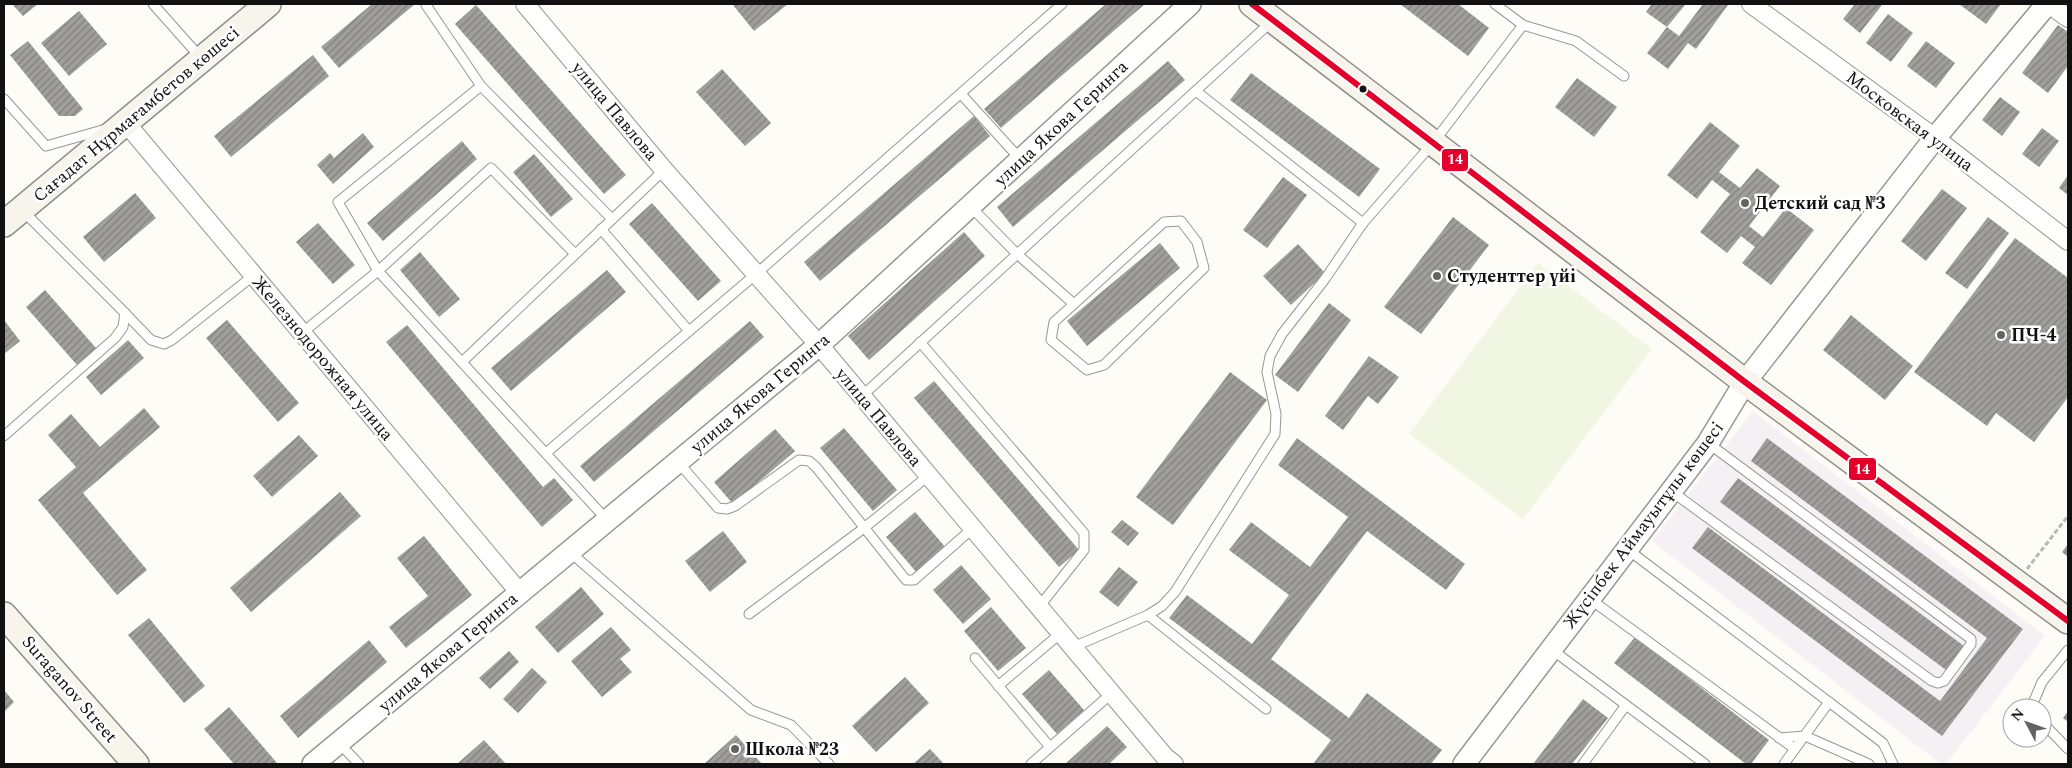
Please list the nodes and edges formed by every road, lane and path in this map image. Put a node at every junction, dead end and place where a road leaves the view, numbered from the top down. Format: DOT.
graph roads {
  1 [pos="154,4"];
  2 [pos="428,4"];
  3 [pos="525,4"];
  4 [pos="1062,4"];
  5 [pos="1190,4"];
  6 [pos="1252,4"];
  7 [pos="1495,4"];
  8 [pos="1751,4"];
  9 [pos="2048,4"];
  10 [pos="265,5"];
  11 [pos="2068,18"];
  12 [pos="1273,20"];
  13 [pos="1523,25"];
  14 [pos="202,60"];
  15 [pos="1624,76"];
  16 [pos="481,86"];
  17 [pos="1196,91"];
  18 [pos="961,94"];
  19 [pos="4,99"];
  20 [pos="126,123"];
  21 [pos="1935,138"];
  22 [pos="1433,143"];
  23 [pos="1021,160"];
  24 [pos="664,170"];
  25 [pos="970,206"];
  26 [pos="13,217"];
  27 [pos="612,219"];
  28 [pos="1363,222"];
  29 [pos="601,229"];
  30 [pos="2068,240"];
  31 [pos="575,254"];
  32 [pos="1017,254"];
  33 [pos="378,271"];
  34 [pos="756,274"];
  35 [pos="254,276"];
  36 [pos="1074,304"];
  37 [pos="125,313"];
  38 [pos="689,331"];
  39 [pos="302,333"];
  40 [pos="920,342"];
  41 [pos="819,345"];
  42 [pos="462,362"];
  43 [pos="1745,382"];
  44 [pos="862,396"];
  45 [pos="4,436"];
  46 [pos="1708,443"];
  47 [pos="546,454"];
  48 [pos="678,462"];
  49 [pos="928,476"];
  50 [pos="1671,491"];
  51 [pos="2068,516"];
  52 [pos="608,520"];
  53 [pos="864,528"];
  54 [pos="973,528"];
  55 [pos="1627,549"];
  56 [pos="570,552"];
  57 [pos="2016,583"];
  58 [pos="520,593"];
  59 [pos="1589,598"];
  60 [pos="1039,607"];
  61 [pos="749,614"];
  62 [pos="1148,614"];
  63 [pos="4,615"];
  64 [pos="2068,621"];
  65 [pos="1061,633"];
  66 [pos="1073,647"];
  67 [pos="1551,649"];
  68 [pos="2068,650"];
  69 [pos="974,658"];
  70 [pos="998,686"];
  71 [pos="1112,693"];
  72 [pos="2035,698"];
  73 [pos="1829,702"];
  74 [pos="1626,706"];
  75 [pos="1266,709"];
  76 [pos="2052,732"];
  77 [pos="1805,736"];
  78 [pos="1779,738"];
  79 [pos="338,743"];
  80 [pos="1050,747"];
  81 [pos="1795,749"];
  82 [pos="2068,749"];
  83 [pos="1165,762"];
  84 [pos="136,764"];
  85 [pos="313,764"];
  86 [pos="359,764"];
  87 [pos="829,764"];
  88 [pos="1030,764"];
  89 [pos="1464,764"];
  90 [pos="1583,764"];
  91 [pos="1703,764"];
  92 [pos="1784,764"];
  93 [pos="1869,764"];
  94 [pos="1893,764"];
  1 -- 14 [label="lane"];
  2 -- 16 [label="lane"];
  3 -- 24 [label="street, улица Павлова"];
  4 -- 18 [label="lane"];
  5 -- 23 [label="street, улица Якова Геринга"];
  6 -- 12 [label="main road"];
  7 -- 13 [label="lane"];
  8 -- 21 [label="street, Московская улица"];
  9 -- 11 [label="street"];
  9 -- 21 [label="street, Жүсіпбек Аймауытұлы көшесі"];
  10 -- 14 [label="main road, Сағадат Нұрмағамбетов көшесі"];
  12 -- 17 [label="lane"];
  12 -- 22 [label="main road"];
  13 -- 15 [label="lane"];
  13 -- 22 [label="lane"];
  14 -- 20 [label="main road, Сағадат Нұрмағамбетов көшесі"];
  16 -- 27 [label="lane"];
  16 -- 33 [label="lane"];
  17 -- 28 [label="lane"];
  17 -- 32 [label="lane"];
  18 -- 23 [label="lane"];
  18 -- 34 [label="lane"];
  19 -- 20 [label="lane"];
  20 -- 26 [label="main road, Сағадат Нұрмағамбетов көшесі"];
  20 -- 35 [label="street, Железнодорожная улица"];
  21 -- 30 [label="street, Московская улица"];
  21 -- 43 [label="street, Жүсіпбек Аймауытұлы көшесі"];
  22 -- 28 [label="lane"];
  22 -- 43 [label="main road"];
  23 -- 25 [label="street, улица Якова Геринга"];
  24 -- 27 [label="lane"];
  24 -- 34 [label="street, улица Павлова"];
  25 -- 32 [label="lane"];
  25 -- 41 [label="street, улица Якова Геринга"];
  26 -- 37 [label="lane"];
  27 -- 29 [label="lane"];
  28 -- 62 [label="lane"];
  29 -- 31 [label="lane"];
  29 -- 38 [label="lane"];
  31 -- 33 [label="lane"];
  31 -- 42 [label="lane"];
  32 -- 36 [label="lane"];
  32 -- 40 [label="lane"];
  33 -- 39 [label="lane"];
  33 -- 42 [label="lane"];
  34 -- 38 [label="lane"];
  34 -- 41 [label="street, улица Павлова"];
  35 -- 37 [label="lane"];
  35 -- 39 [label="street, Железнодорожная улица"];
  36 -- 36 [label="lane"];
  37 -- 45 [label="lane"];
  38 -- 47 [label="lane"];
  39 -- 58 [label="street, Железнодорожная улица"];
  40 -- 44 [label="lane"];
  40 -- 60 [label="lane"];
  41 -- 44 [label="street, улица Павлова"];
  41 -- 48 [label="street, улица Якова Геринга"];
  42 -- 47 [label="lane"];
  43 -- 46 [label="street, Жүсіпбек Аймауытұлы көшесі"];
  43 -- 57 [label="main road"];
  44 -- 49 [label="street, улица Павлова"];
  46 -- 50 [label="street, Жүсіпбек Аймауытұлы көшесі"];
  46 -- 50 [label="lane"];
  47 -- 52 [label="lane"];
  48 -- 52 [label="street, улица Якова Геринга"];
  48 -- 53 [label="lane"];
  49 -- 53 [label="lane"];
  49 -- 54 [label="street, улица Павлова"];
  50 -- 55 [label="street, Жүсіпбек Аймауытұлы көшесі"];
  51 -- 57 [label="path"];
  52 -- 56 [label="street, улица Якова Геринга"];
  53 -- 54 [label="lane"];
  53 -- 61 [label="lane"];
  54 -- 60 [label="street, улица Павлова"];
  55 -- 59 [label="street, Жүсіпбек Аймауытұлы көшесі"];
  55 -- 73 [label="lane"];
  56 -- 58 [label="street, улица Якова Геринга"];
  56 -- 87 [label="lane"];
  57 -- 64 [label="main road"];
  58 -- 79 [label="street, улица Якова Геринга"];
  59 -- 67 [label="street, Жүсіпбек Аймауытұлы көшесі"];
  59 -- 78 [label="lane"];
  60 -- 65 [label="street, улица Павлова"];
  62 -- 66 [label="lane"];
  62 -- 75 [label="lane"];
  63 -- 84 [label="main road, Suraganov Street"];
  65 -- 66 [label="street, улица Павлова"];
  65 -- 70 [label="lane"];
  66 -- 71 [label="street, улица Павлова"];
  67 -- 74 [label="lane"];
  67 -- 89 [label="street, Жүсіпбек Аймауытұлы көшесі"];
  68 -- 72 [label="lane"];
  69 -- 70 [label="lane"];
  70 -- 80 [label="lane"];
  71 -- 80 [label="lane"];
  71 -- 83 [label="street, улица Павлова"];
  73 -- 77 [label="lane"];
  73 -- 94 [label="lane"];
  74 -- 90 [label="lane"];
  74 -- 91 [label="lane"];
  76 -- 82 [label="lane"];
  77 -- 78 [label="lane"];
  77 -- 81 [label="lane"];
  77 -- 93 [label="lane"];
  78 -- 81 [label="lane"];
  79 -- 85 [label="street, улица Якова Геринга"];
  79 -- 86 [label="lane"];
  80 -- 88 [label="lane"];
  81 -- 92 [label="lane"];
}
